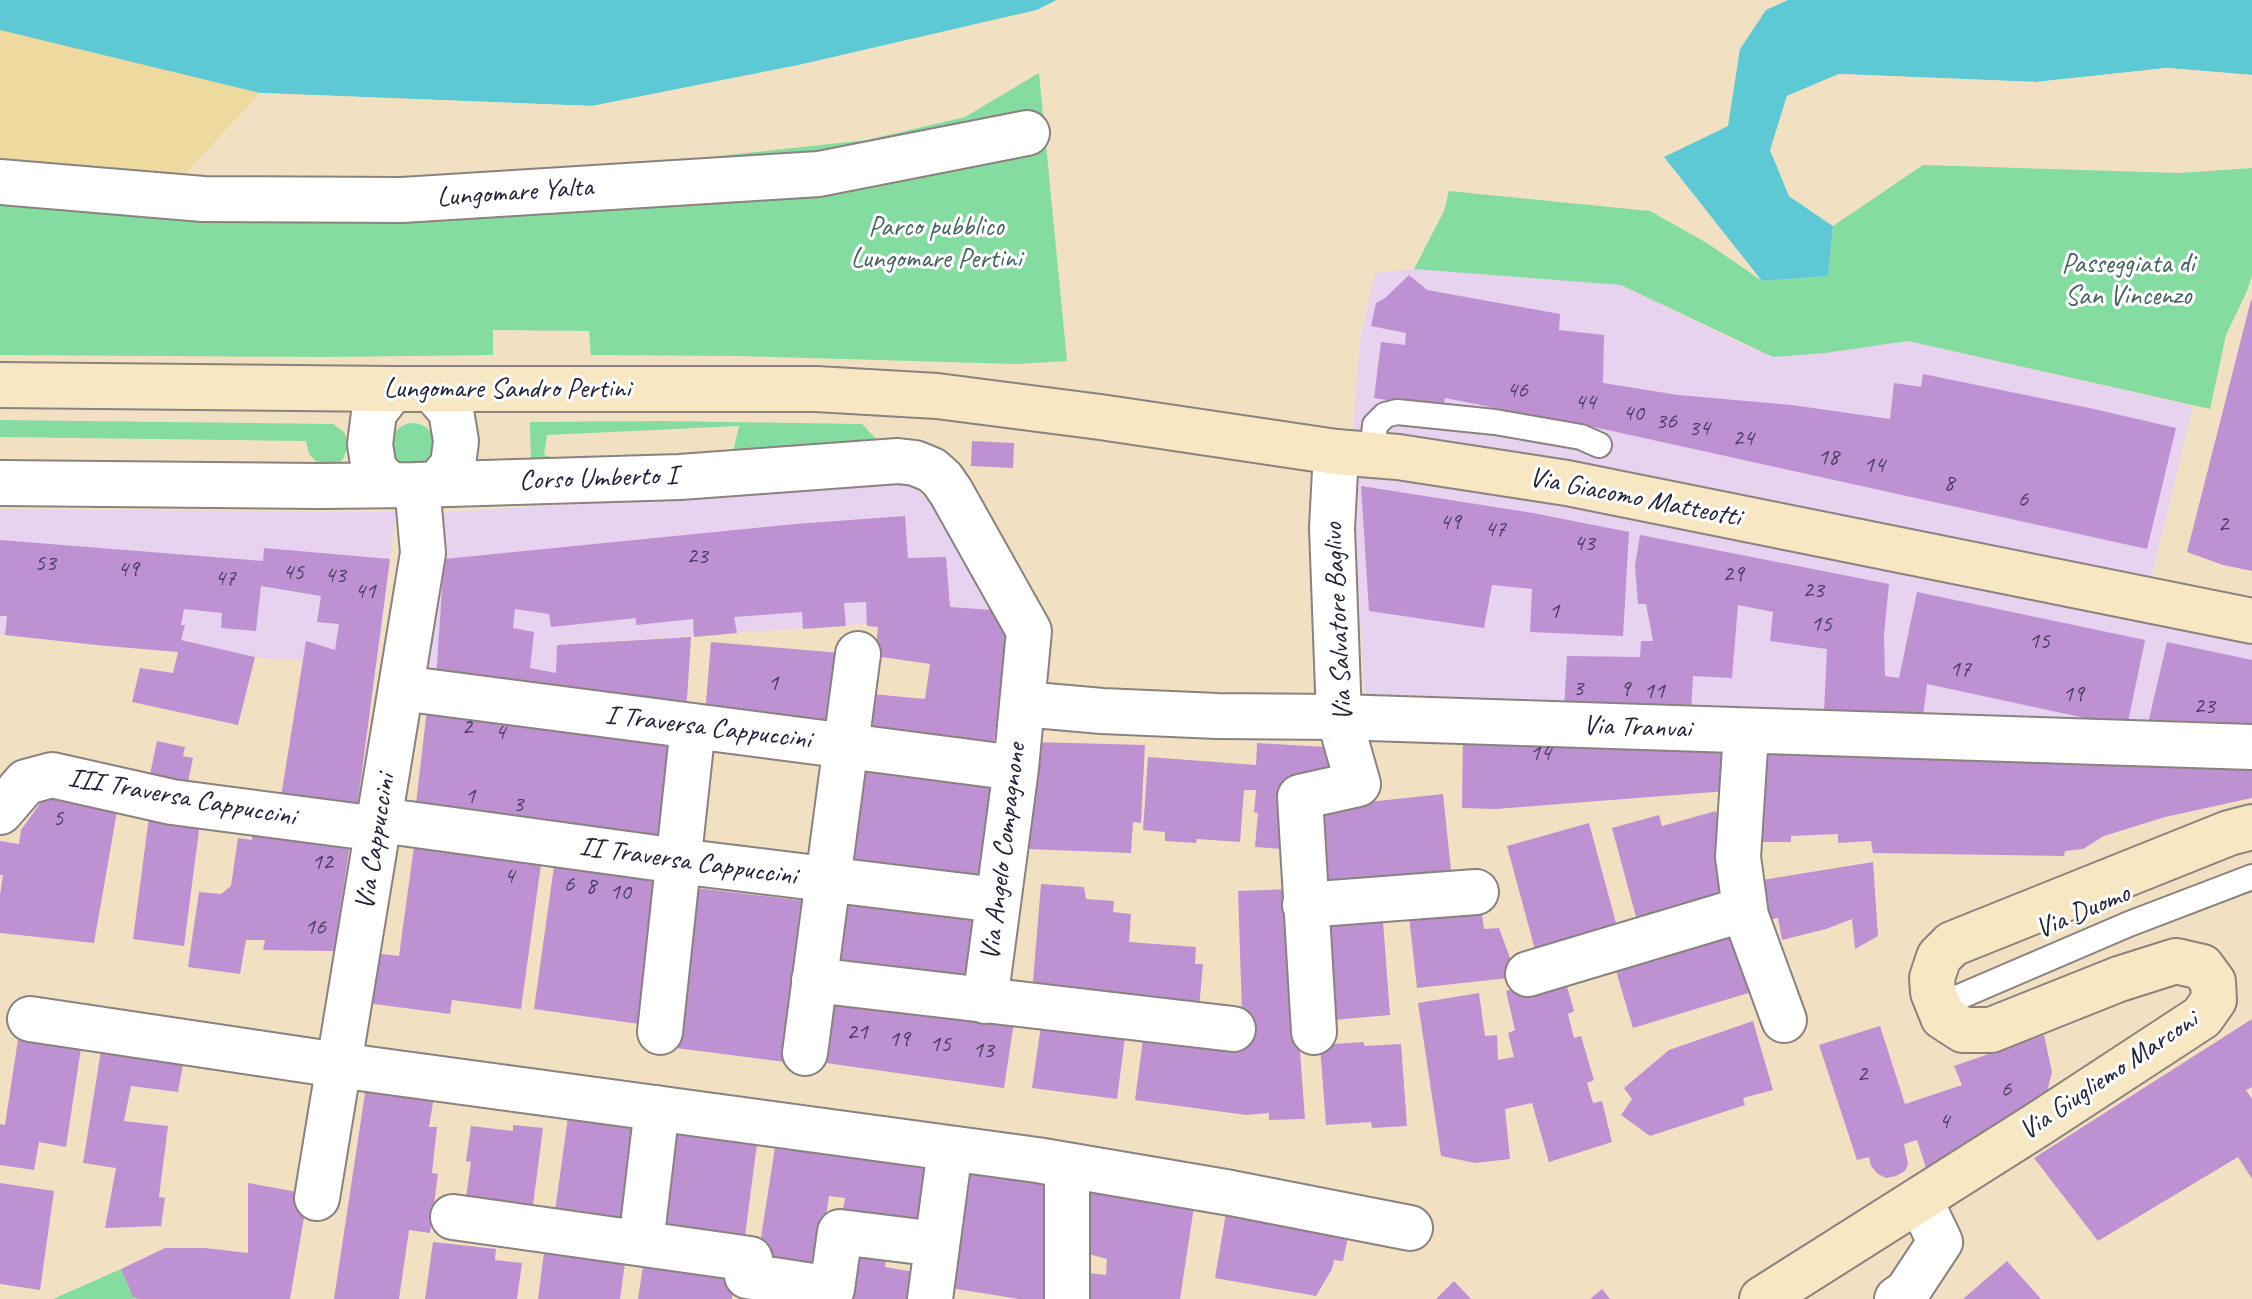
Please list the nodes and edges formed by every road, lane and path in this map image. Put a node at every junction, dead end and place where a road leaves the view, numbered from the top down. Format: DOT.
graph roads {
  1 [pos="1027,133"];
  2 [pos="0,182"];
  3 [pos="0,385"];
  4 [pos="412,389"];
  5 [pos="1013,406"];
  6 [pos="1599,445"];
  7 [pos="1354,454"];
  8 [pos="0,483"];
  9 [pos="415,485"];
  10 [pos="2252,621"];
  11 [pos="858,654"];
  12 [pos="401,688"];
  13 [pos="1023,704"];
  14 [pos="1339,717"];
  15 [pos="693,726"];
  16 [pos="1746,732"];
  17 [pos="845,745"];
  18 [pos="2252,747"];
  19 [pos="1016,768"];
  20 [pos="0,812"];
  21 [pos="379,824"];
  22 [pos="2252,827"];
  23 [pos="678,861"];
  24 [pos="2252,877"];
  25 [pos="827,880"];
  26 [pos="1476,892"];
  27 [pos="997,900"];
  28 [pos="1305,905"];
  29 [pos="1745,909"];
  30 [pos="1528,974"];
  31 [pos="814,980"];
  32 [pos="985,1001"];
  33 [pos="1938,1006"];
  34 [pos="30,1019"];
  35 [pos="1784,1020"];
  36 [pos="1233,1029"];
  37 [pos="660,1032"];
  38 [pos="1314,1032"];
  39 [pos="805,1053"];
  40 [pos="338,1065"];
  41 [pos="657,1108"];
  42 [pos="950,1149"];
  43 [pos="1067,1166"];
  44 [pos="317,1198"];
  45 [pos="1920,1200"];
  46 [pos="453,1217"];
  47 [pos="1410,1228"];
  48 [pos="641,1243"];
  49 [pos="937,1244"];
  50 [pos="930,1299"];
  51 [pos="1067,1299"];
  52 [pos="1762,1299"];
  53 [pos="1897,1299"];
  1 -- 2 [label="street, Lungomare Yalta"];
  3 -- 4 [label="street, Lungomare Sandro Pertini"];
  4 -- 5 [label="street, Lungomare Sandro Pertini"];
  4 -- 9 [label="street"];
  4 -- 9 [label="street"];
  5 -- 7 [label="street, Via Giacomo Matteotti"];
  6 -- 7 [label="lane"];
  7 -- 10 [label="street, Via Giacomo Matteotti"];
  7 -- 14 [label="street, Via Salvatore Baglivo"];
  8 -- 9 [label="street, Corso Umberto I"];
  9 -- 12 [label="street, Via Cappuccini"];
  9 -- 13 [label="street, Corso Umberto I"];
  11 -- 17 [label="street"];
  12 -- 15 [label="street, I Traversa Cappuccini"];
  12 -- 21 [label="street, Via Cappuccini"];
  13 -- 14 [label="street, Via Tranvai"];
  13 -- 19 [label="street, Via Angelo Compagnone"];
  14 -- 16 [label="street, Via Tranvai"];
  14 -- 28 [label="street, Via Salvatore Baglivo"];
  15 -- 17 [label="street, I Traversa Cappuccini"];
  15 -- 23 [label="street"];
  16 -- 18 [label="street, Via Tranvai"];
  16 -- 29 [label="street"];
  17 -- 19 [label="street, I Traversa Cappuccini"];
  17 -- 25 [label="street"];
  19 -- 27 [label="street, Via Angelo Compagnone"];
  20 -- 21 [label="street, III Traversa Cappuccini"];
  21 -- 23 [label="street, II Traversa Cappuccini"];
  21 -- 40 [label="street, Via Cappuccini"];
  22 -- 33 [label="street"];
  23 -- 25 [label="street, II Traversa Cappuccini"];
  23 -- 37 [label="street"];
  24 -- 33 [label="lane, Via Duomo"];
  25 -- 27 [label="street, II Traversa Cappuccini"];
  25 -- 31 [label="street"];
  26 -- 28 [label="street"];
  27 -- 32 [label="street, Via Angelo Compagnone"];
  28 -- 38 [label="street, Via Salvatore Baglivo"];
  29 -- 30 [label="street"];
  29 -- 35 [label="street"];
  31 -- 32 [label="street"];
  31 -- 39 [label="street"];
  32 -- 36 [label="street"];
  33 -- 45 [label="street, Via Giugliemo Marconi"];
  34 -- 40 [label="street"];
  40 -- 41 [label="street"];
  40 -- 44 [label="street, Via Cappuccini"];
  41 -- 42 [label="street"];
  41 -- 48 [label="street"];
  42 -- 43 [label="street"];
  42 -- 49 [label="street"];
  43 -- 47 [label="street"];
  43 -- 51 [label="street"];
  45 -- 52 [label="street, Via Giugliemo Marconi"];
  45 -- 53 [label="street"];
  46 -- 48 [label="street"];
  48 -- 49 [label="street"];
  49 -- 50 [label="street"];
}
